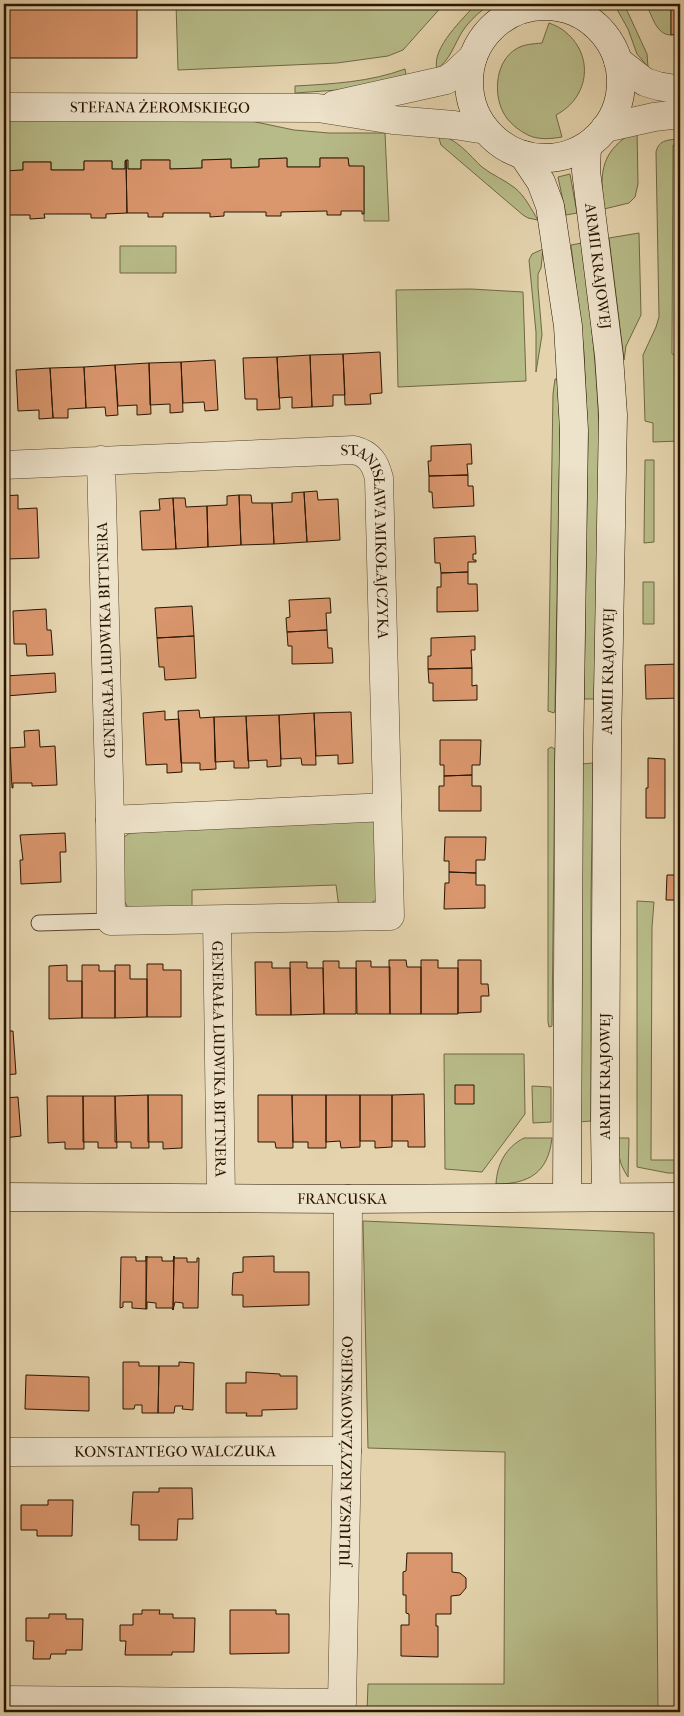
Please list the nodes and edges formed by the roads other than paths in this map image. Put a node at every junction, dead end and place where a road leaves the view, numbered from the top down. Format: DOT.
graph roads {
  1 [pos="594,4"];
  2 [pos="524,6"];
  3 [pos="614,52"];
  4 [pos="473,57"];
  5 [pos="680,90"];
  6 [pos="4,107"];
  7 [pos="318,108"];
  8 [pos="680,114"];
  9 [pos="486,130"];
  10 [pos="596,137"];
  11 [pos="523,155"];
  12 [pos="101,460"];
  13 [pos="4,465"];
  14 [pos="569,730"];
  15 [pos="607,731"];
  16 [pos="387,807"];
  17 [pos="110,820"];
  18 [pos="390,916"];
  19 [pos="217,920"];
  20 [pos="111,921"];
  21 [pos="39,922"];
  22 [pos="567,1197"];
  23 [pos="606,1197"];
  24 [pos="680,1197"];
  25 [pos="4,1198"];
  26 [pos="221,1198"];
  27 [pos="348,1199"];
  28 [pos="347,1451"];
  29 [pos="4,1452"];
  30 [pos="4,1700"];
  31 [pos="166,1707"];
  32 [pos="342,1708"];
  1 -- 3 [label="street"];
  2 -- 3 [label="street"];
  2 -- 4 [label="street"];
  3 -- 5 [label="street"];
  3 -- 10 [label="street"];
  4 -- 7 [label="street, STEFANA ŻEROMSKIEGO"];
  4 -- 9 [label="street"];
  6 -- 7 [label="street, STEFANA ŻEROMSKIEGO"];
  7 -- 9 [label="street, STEFANA ŻEROMSKIEGO"];
  8 -- 10 [label="street"];
  9 -- 11 [label="street"];
  10 -- 11 [label="street"];
  10 -- 15 [label="street, ARMII KRAJOWEJ"];
  11 -- 14 [label="street"];
  12 -- 13 [label="street, STANISŁAWA MIKOŁAJCZYKA"];
  12 -- 16 [label="street, STANISŁAWA MIKOŁAJCZYKA"];
  12 -- 17 [label="street, GENERAŁA LUDWIKA BITTNERA"];
  14 -- 15 [label="street"];
  14 -- 22 [label="street"];
  15 -- 23 [label="street, ARMII KRAJOWEJ"];
  16 -- 17 [label="street"];
  16 -- 18 [label="street, STANISŁAWA MIKOŁAJCZYKA"];
  17 -- 20 [label="street, GENERAŁA LUDWIKA BITTNERA"];
  18 -- 19 [label="street, GENERAŁA LUDWIKA BITTNERA"];
  19 -- 20 [label="street, GENERAŁA LUDWIKA BITTNERA"];
  19 -- 26 [label="street, GENERAŁA LUDWIKA BITTNERA"];
  20 -- 21 [label="lane"];
  22 -- 23 [label="street, FRANCUSKA"];
  22 -- 27 [label="street, FRANCUSKA"];
  23 -- 24 [label="street, FRANCUSKA"];
  25 -- 26 [label="street, FRANCUSKA"];
  26 -- 27 [label="street, FRANCUSKA"];
  27 -- 28 [label="street, JULIUSZA KRZYŻANOWSKIEGO"];
  28 -- 29 [label="street, KONSTANTEGO WALCZUKA"];
  28 -- 32 [label="street, JULIUSZA KRZYŻANOWSKIEGO"];
  30 -- 31 [label="street, JULIUSZA KRZYŻANOWSKIEGO"];
  31 -- 32 [label="street, JULIUSZA KRZYŻANOWSKIEGO"];
}
